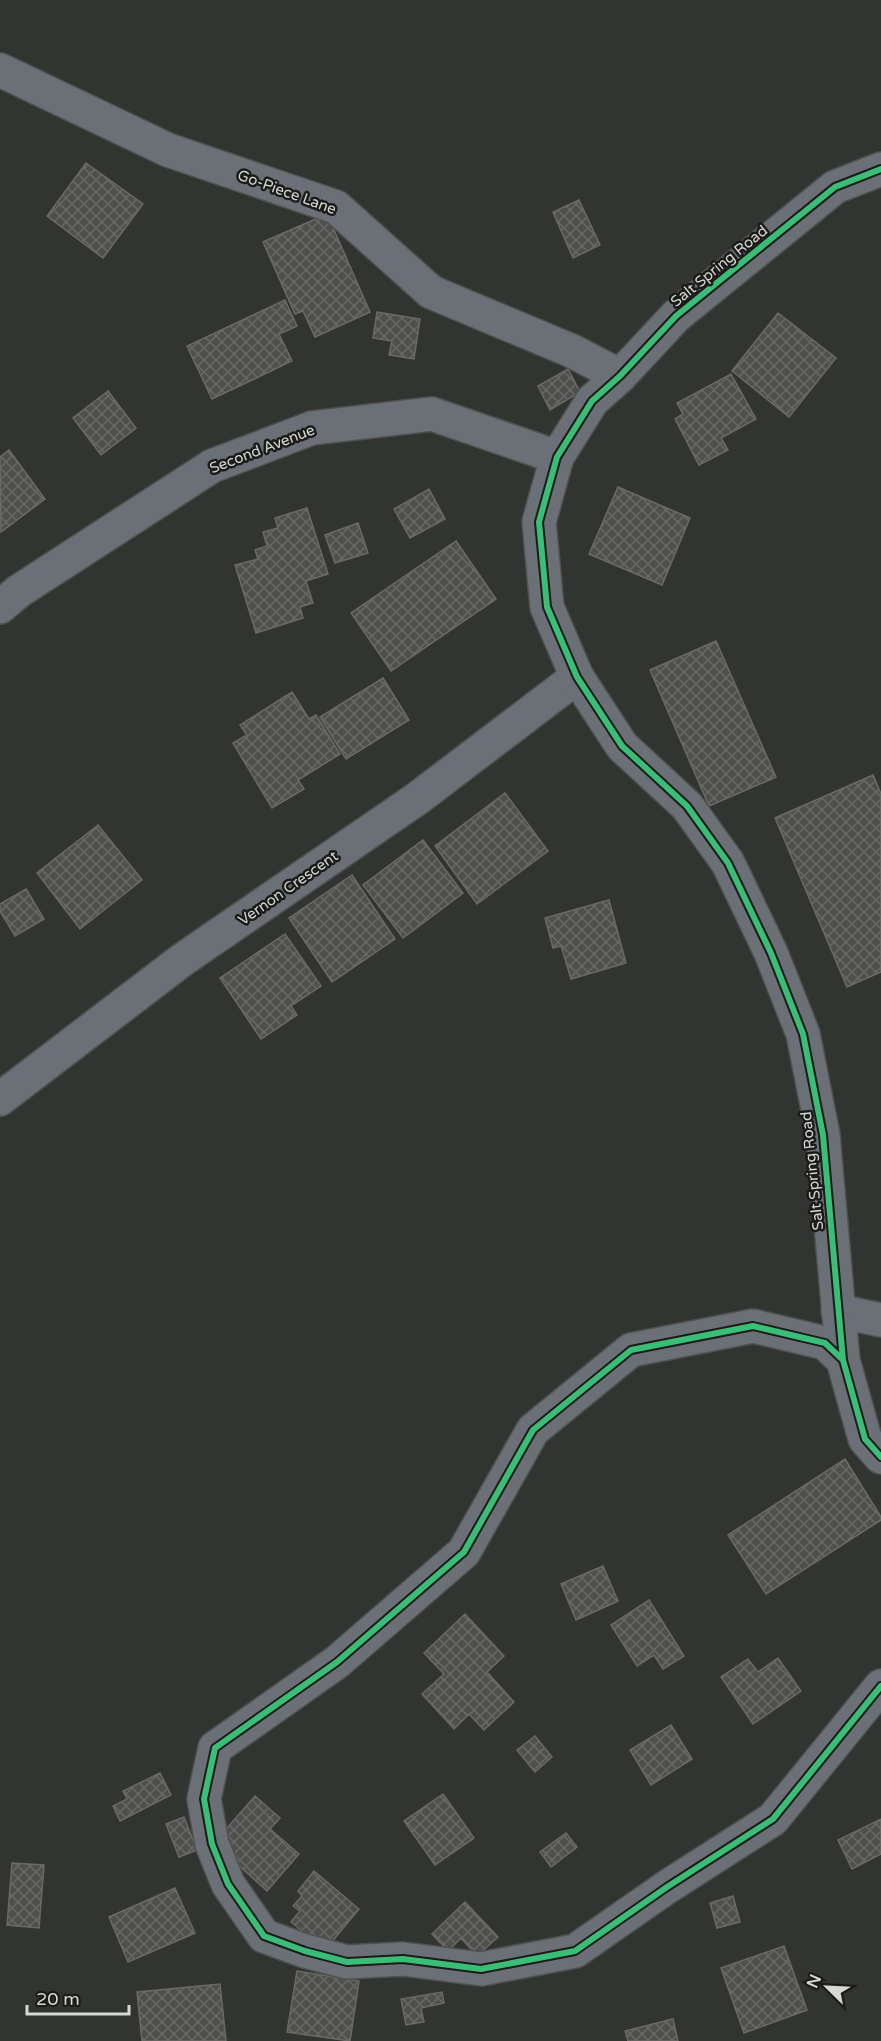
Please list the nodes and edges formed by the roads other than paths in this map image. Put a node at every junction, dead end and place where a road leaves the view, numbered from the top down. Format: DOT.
graph roads {
  1 [pos="0,70"];
  2 [pos="881,169"];
  3 [pos="620,376"];
  4 [pos="557,458"];
  5 [pos="0,607"];
  6 [pos="577,677"];
  7 [pos="0,1099"];
  8 [pos="838,1311"];
  9 [pos="881,1320"];
  10 [pos="843,1360"];
  11 [pos="881,1457"];
  12 [pos="881,1686"];
  1 -- 3 [label="street, Go-Piece Lane"];
  2 -- 3 [label="street, Salt Spring Road"];
  3 -- 4 [label="street, Salt Spring Road"];
  4 -- 5 [label="street, Second Avenue"];
  4 -- 6 [label="street, Salt Spring Road"];
  6 -- 7 [label="street, Vernon Crescent"];
  6 -- 8 [label="street, Salt Spring Road"];
  8 -- 9 [label="street"];
  8 -- 10 [label="street, Salt Spring Road"];
  10 -- 11 [label="street, Salt Spring Road"];
  10 -- 12 [label="street"];
}
